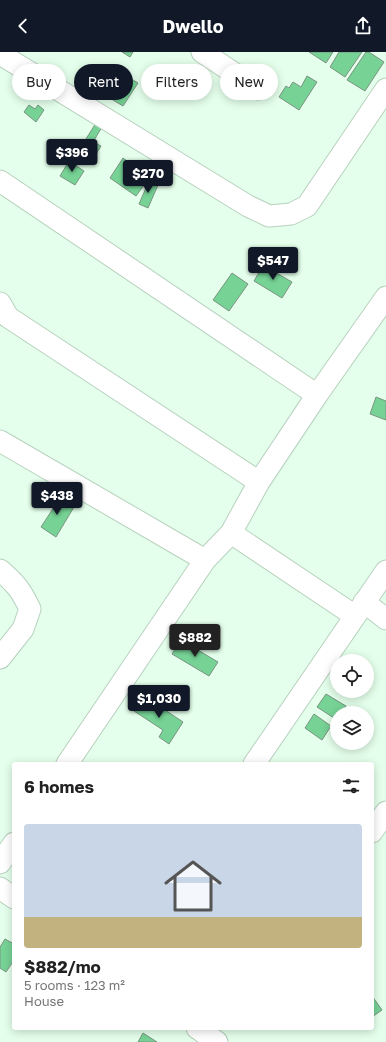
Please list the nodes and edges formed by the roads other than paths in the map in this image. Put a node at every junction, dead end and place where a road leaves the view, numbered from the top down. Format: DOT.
graph roads {
  1 [pos="202,52"];
  2 [pos="0,54"];
  3 [pos="220,64"];
  4 [pos="386,89"];
  5 [pos="0,181"];
  6 [pos="386,297"];
  7 [pos="0,303"];
  8 [pos="317,395"];
  9 [pos="0,442"];
  10 [pos="259,482"];
  11 [pos="231,532"];
  12 [pos="205,560"];
  13 [pos="0,570"];
  14 [pos="386,571"];
  15 [pos="360,609"];
  16 [pos="386,619"];
  17 [pos="0,658"];
  18 [pos="68,762"];
  19 [pos="255,762"];
  20 [pos="386,812"];
  21 [pos="374,829"];
  22 [pos="12,846"];
  23 [pos="0,863"];
  24 [pos="0,888"];
  25 [pos="12,897"];
  26 [pos="200,1030"];
  27 [pos="217,1042"];
  1 -- 3 [label="street"];
  2 -- 4 [label="street"];
  5 -- 8 [label="street"];
  6 -- 8 [label="street"];
  7 -- 10 [label="street"];
  8 -- 10 [label="street"];
  9 -- 12 [label="street"];
  10 -- 11 [label="street"];
  11 -- 12 [label="street"];
  11 -- 15 [label="street"];
  12 -- 18 [label="street"];
  13 -- 17 [label="street"];
  14 -- 15 [label="street"];
  15 -- 16 [label="street"];
  15 -- 19 [label="street"];
  20 -- 21 [label="street"];
  22 -- 23 [label="street"];
  24 -- 25 [label="street"];
  26 -- 27 [label="street"];
}
